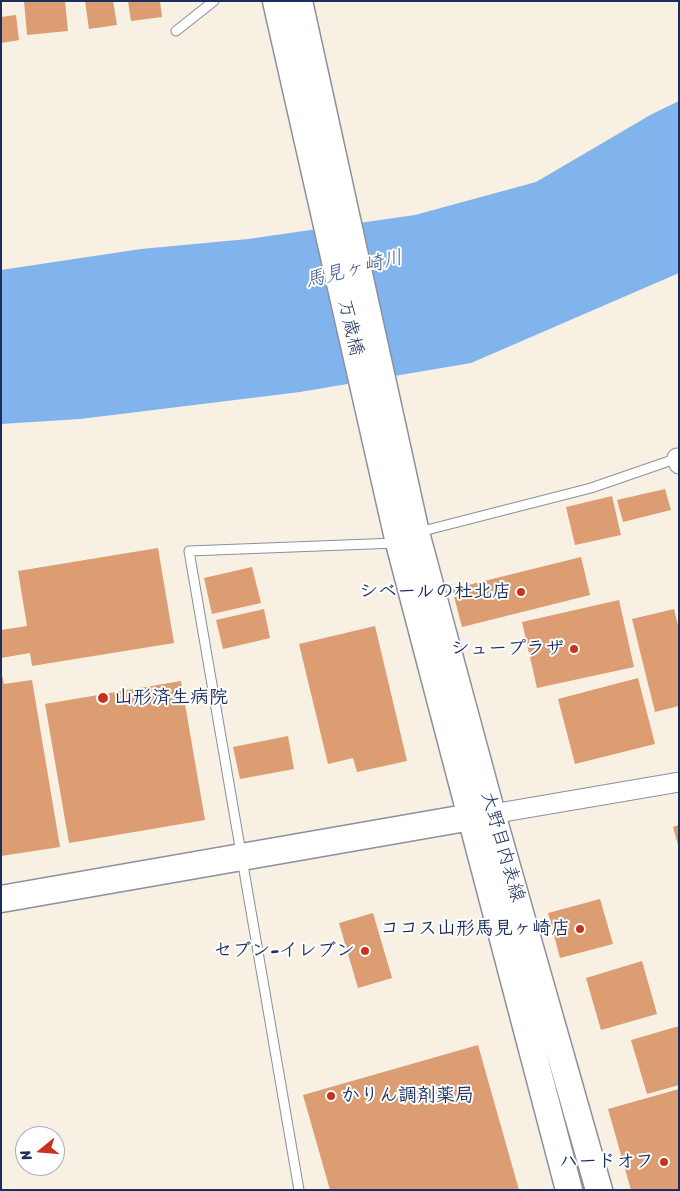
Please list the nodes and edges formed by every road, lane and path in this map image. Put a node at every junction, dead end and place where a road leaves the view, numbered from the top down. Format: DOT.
graph roads {
  1 [pos="214,1"];
  2 [pos="290,12"];
  3 [pos="176,31"];
  4 [pos="678,460"];
  5 [pos="408,538"];
  6 [pos="679,782"];
  7 [pos="481,815"];
  8 [pos="243,858"];
  9 [pos="1,898"];
  10 [pos="299,1190"];
  11 [pos="569,1190"];
  12 [pos="599,1190"];
  1 -- 3 [label="lane"];
  2 -- 5 [label="main road, 万歳橋"];
  4 -- 5 [label="lane"];
  5 -- 7 [label="main road, 大野目内表線"];
  5 -- 8 [label="lane"];
  6 -- 7 [label="street"];
  7 -- 8 [label="main road"];
  7 -- 11 [label="main road, 大野目内表線"];
  7 -- 12 [label="main road, 大野目内表線"];
  8 -- 9 [label="main road"];
  8 -- 10 [label="lane"];
}
